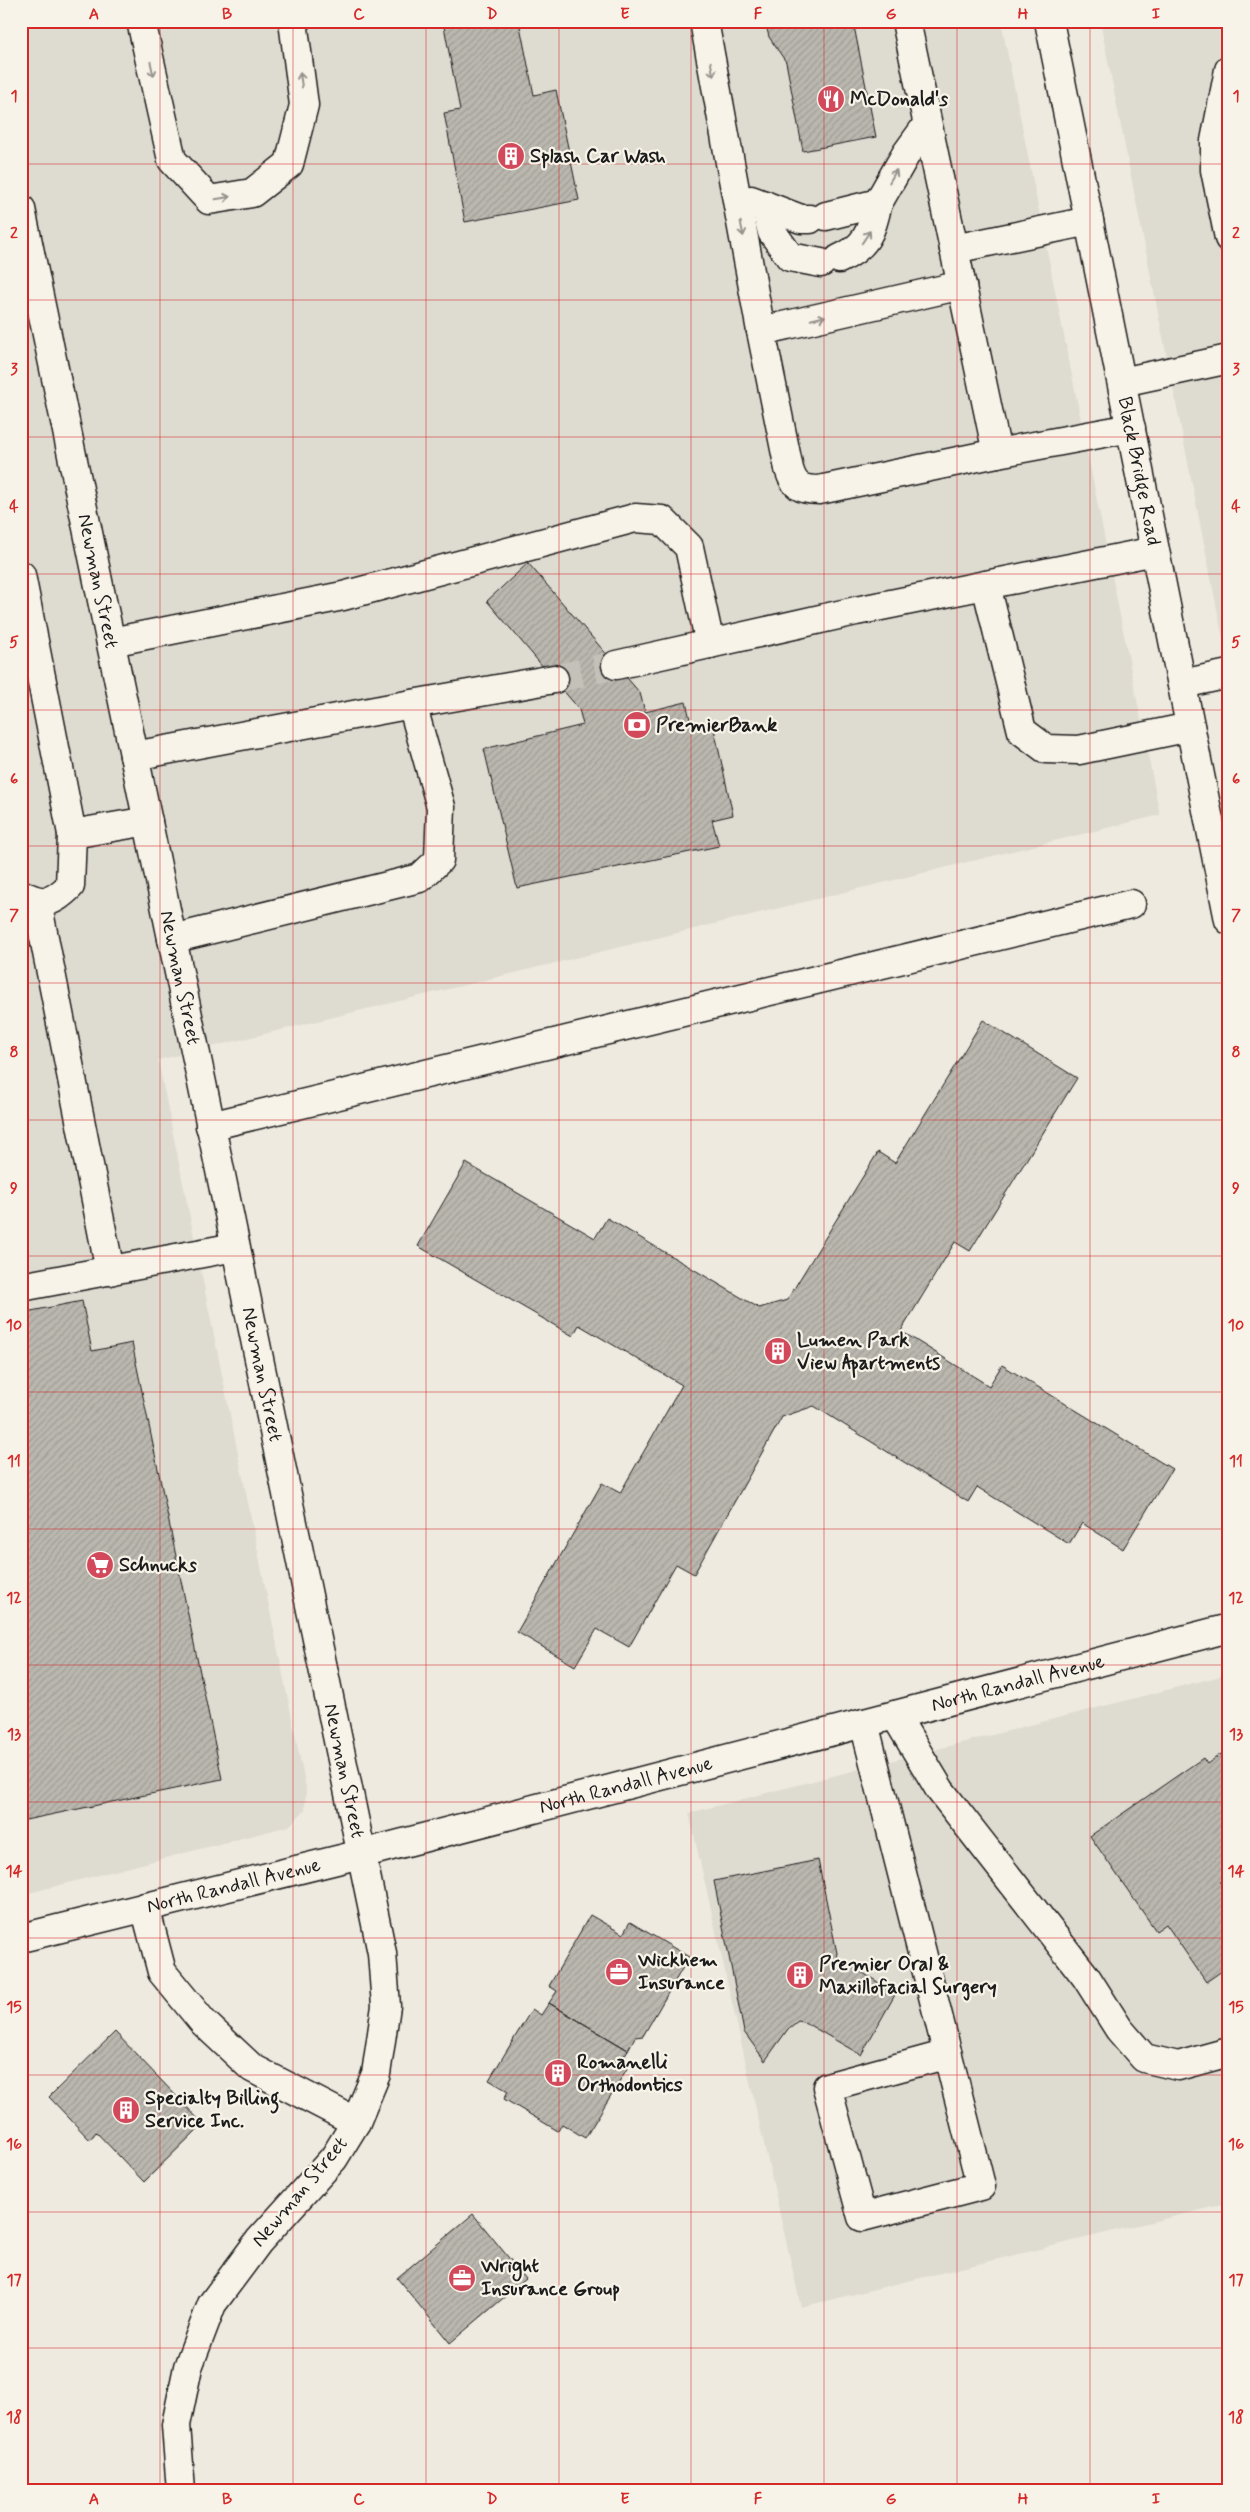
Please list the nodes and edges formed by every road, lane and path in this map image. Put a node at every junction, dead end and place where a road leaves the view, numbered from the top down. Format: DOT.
graph roads {
  1 [pos="142,21"];
  2 [pos="293,21"];
  3 [pos="704,21"];
  4 [pos="906,21"];
  5 [pos="1050,21"];
  6 [pos="1229,70"];
  7 [pos="928,125"];
  8 [pos="736,194"];
  9 [pos="878,203"];
  10 [pos="765,205"];
  11 [pos="21,209"];
  12 [pos="1089,222"];
  13 [pos="1229,238"];
  14 [pos="954,249"];
  15 [pos="962,285"];
  16 [pos="761,331"];
  17 [pos="1229,359"];
  18 [pos="1122,382"];
  19 [pos="1131,428"];
  20 [pos="997,453"];
  21 [pos="1155,550"];
  22 [pos="21,575"];
  23 [pos="986,585"];
  24 [pos="111,642"];
  25 [pos="710,644"];
  26 [pos="616,665"];
  27 [pos="1229,674"];
  28 [pos="554,679"];
  29 [pos="1182,684"];
  30 [pos="412,704"];
  31 [pos="1190,726"];
  32 [pos="134,756"];
  33 [pos="148,821"];
  34 [pos="72,834"];
  35 [pos="29,898"];
  36 [pos="1131,904"];
  37 [pos="1229,920"];
  38 [pos="172,939"];
  39 [pos="210,1126"];
  40 [pos="235,1247"];
  41 [pos="110,1271"];
  42 [pos="21,1287"];
  43 [pos="1229,1628"];
  44 [pos="895,1715"];
  45 [pos="864,1723"];
  46 [pos="361,1854"];
  47 [pos="145,1907"];
  48 [pos="21,1938"];
  49 [pos="1229,2052"];
  50 [pos="948,2054"];
  51 [pos="356,2122"];
  52 [pos="181,2491"];
  1 -- 2 [label="street, one-way"];
  3 -- 8 [label="street, one-way"];
  4 -- 7 [label="street"];
  5 -- 12 [label="street, Black Bridge Road"];
  6 -- 13 [label="street"];
  9 -- 7 [label="street, one-way"];
  7 -- 14 [label="street"];
  8 -- 10 [label="street"];
  8 -- 16 [label="street, one-way"];
  9 -- 10 [label="street"];
  10 -- 9 [label="street, one-way"];
  11 -- 24 [label="street, Newman Street"];
  12 -- 14 [label="street"];
  12 -- 18 [label="street, Black Bridge Road"];
  14 -- 15 [label="street"];
  16 -- 15 [label="street, one-way"];
  15 -- 20 [label="street"];
  16 -- 20 [label="street"];
  17 -- 18 [label="street"];
  18 -- 19 [label="street, Black Bridge Road"];
  19 -- 20 [label="street"];
  19 -- 21 [label="street, Black Bridge Road"];
  21 -- 23 [label="street"];
  21 -- 29 [label="street, Black Bridge Road"];
  22 -- 34 [label="street"];
  23 -- 25 [label="street"];
  23 -- 31 [label="street"];
  24 -- 25 [label="street"];
  24 -- 32 [label="street, Newman Street"];
  25 -- 26 [label="street"];
  27 -- 29 [label="street"];
  28 -- 30 [label="street"];
  29 -- 31 [label="street, Black Bridge Road"];
  30 -- 32 [label="street"];
  30 -- 38 [label="street"];
  31 -- 37 [label="street, Black Bridge Road"];
  32 -- 33 [label="street, Newman Street"];
  33 -- 34 [label="street"];
  33 -- 38 [label="street, Newman Street"];
  34 -- 35 [label="street"];
  35 -- 41 [label="street"];
  36 -- 39 [label="street"];
  38 -- 39 [label="street, Newman Street"];
  39 -- 40 [label="street, Newman Street"];
  40 -- 41 [label="street"];
  40 -- 46 [label="street, Newman Street"];
  41 -- 42 [label="street"];
  43 -- 44 [label="street, North Randall Avenue"];
  44 -- 45 [label="street, North Randall Avenue"];
  44 -- 49 [label="street"];
  45 -- 46 [label="street, North Randall Avenue"];
  45 -- 50 [label="street"];
  46 -- 47 [label="street, North Randall Avenue"];
  46 -- 51 [label="street, Newman Street"];
  47 -- 48 [label="street, North Randall Avenue"];
  47 -- 51 [label="street"];
  50 -- 50 [label="street"];
  51 -- 52 [label="street, Newman Street"];
}
